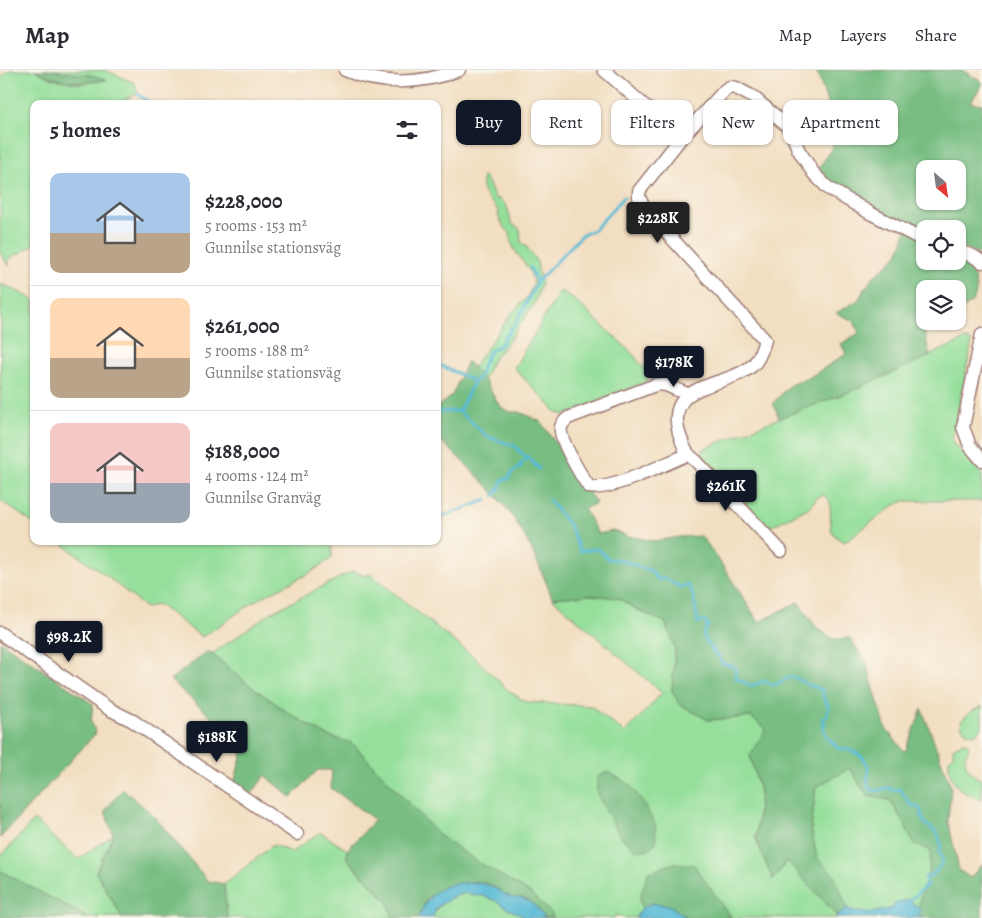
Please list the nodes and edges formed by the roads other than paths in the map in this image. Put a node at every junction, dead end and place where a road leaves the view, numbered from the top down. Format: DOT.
graph roads {
  1 [pos="345,70"];
  2 [pos="459,70"];
  3 [pos="604,70"];
  4 [pos="638,100"];
  5 [pos="693,125"];
  6 [pos="676,145"];
  7 [pos="916,236"];
  8 [pos="966,254"];
  9 [pos="982,262"];
  10 [pos="982,334"];
  11 [pos="687,394"];
  12 [pos="687,454"];
  13 [pos="982,460"];
  14 [pos="781,551"];
  15 [pos="0,633"];
  16 [pos="297,834"];
  1 -- 2 [label="street"];
  3 -- 4 [label="street"];
  5 -- 7 [label="street"];
  6 -- 11 [label="street"];
  8 -- 9 [label="street"];
  10 -- 13 [label="street"];
  11 -- 12 [label="street"];
  11 -- 12 [label="street"];
  12 -- 14 [label="street"];
  15 -- 16 [label="street"];
}
